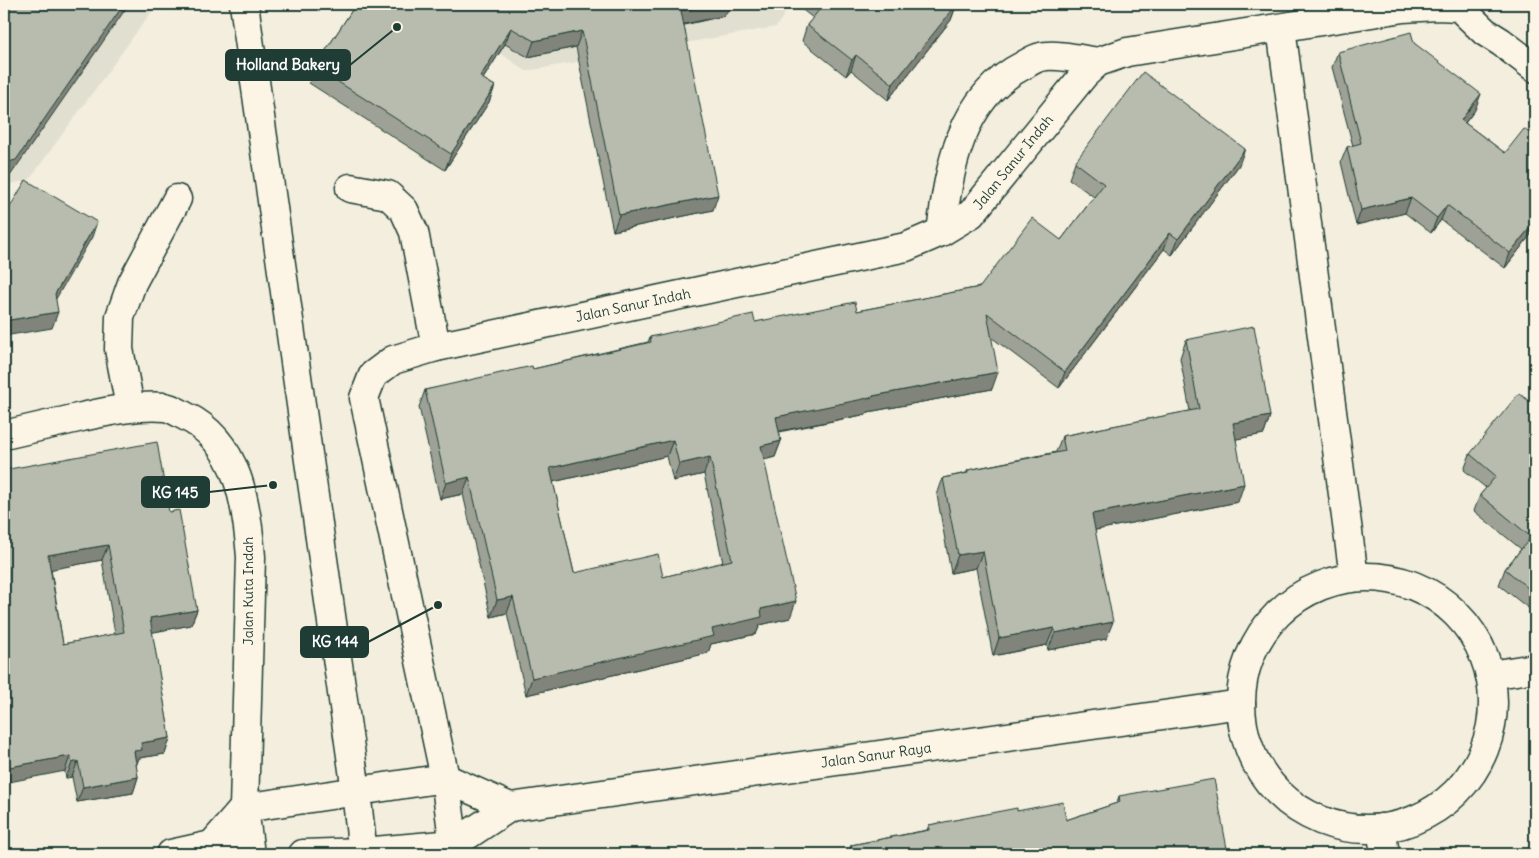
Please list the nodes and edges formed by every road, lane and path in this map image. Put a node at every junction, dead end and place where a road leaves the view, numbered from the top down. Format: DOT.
graph roads {
  1 [pos="244,4"];
  2 [pos="1477,11"];
  3 [pos="1282,28"];
  4 [pos="1098,62"];
  5 [pos="1535,68"];
  6 [pos="350,188"];
  7 [pos="177,199"];
  8 [pos="941,232"];
  9 [pos="436,347"];
  10 [pos="130,407"];
  11 [pos="4,435"];
  12 [pos="1354,577"];
  13 [pos="1535,668"];
  14 [pos="1490,675"];
  15 [pos="1241,704"];
  16 [pos="445,778"];
  17 [pos="356,791"];
  18 [pos="510,807"];
  19 [pos="244,808"];
  20 [pos="1383,841"];
  21 [pos="212,846"];
  22 [pos="454,849"];
  23 [pos="363,853"];
  24 [pos="171,854"];
  25 [pos="242,854"];
  26 [pos="250,854"];
  27 [pos="303,854"];
  1 -- 17 [label="street"];
  2 -- 3 [label="street, Jalan Sanur Indah"];
  2 -- 5 [label="street, Jalan Sanur Indah"];
  3 -- 4 [label="street, Jalan Sanur Indah"];
  3 -- 12 [label="street"];
  4 -- 8 [label="street, Jalan Sanur Indah"];
  4 -- 8 [label="street"];
  6 -- 9 [label="street"];
  7 -- 10 [label="street"];
  8 -- 9 [label="street, Jalan Sanur Indah"];
  9 -- 16 [label="street, Jalan Sanur Indah"];
  10 -- 11 [label="street, Jalan Kuta Indah"];
  10 -- 19 [label="street, Jalan Kuta Indah"];
  12 -- 14 [label="street"];
  12 -- 15 [label="street"];
  13 -- 14 [label="street"];
  14 -- 20 [label="street"];
  15 -- 18 [label="street, Jalan Sanur Raya"];
  15 -- 20 [label="street"];
  16 -- 17 [label="street"];
  16 -- 18 [label="street"];
  16 -- 22 [label="street"];
  17 -- 19 [label="street"];
  17 -- 23 [label="street"];
  18 -- 22 [label="street, Jalan Sanur Raya"];
  19 -- 21 [label="street"];
  19 -- 26 [label="street, Jalan Kuta Indah"];
  21 -- 24 [label="street"];
  21 -- 25 [label="street"];
  22 -- 23 [label="street, Jalan Sanur Raya"];
  23 -- 27 [label="street, Jalan Sanur Raya"];
}
